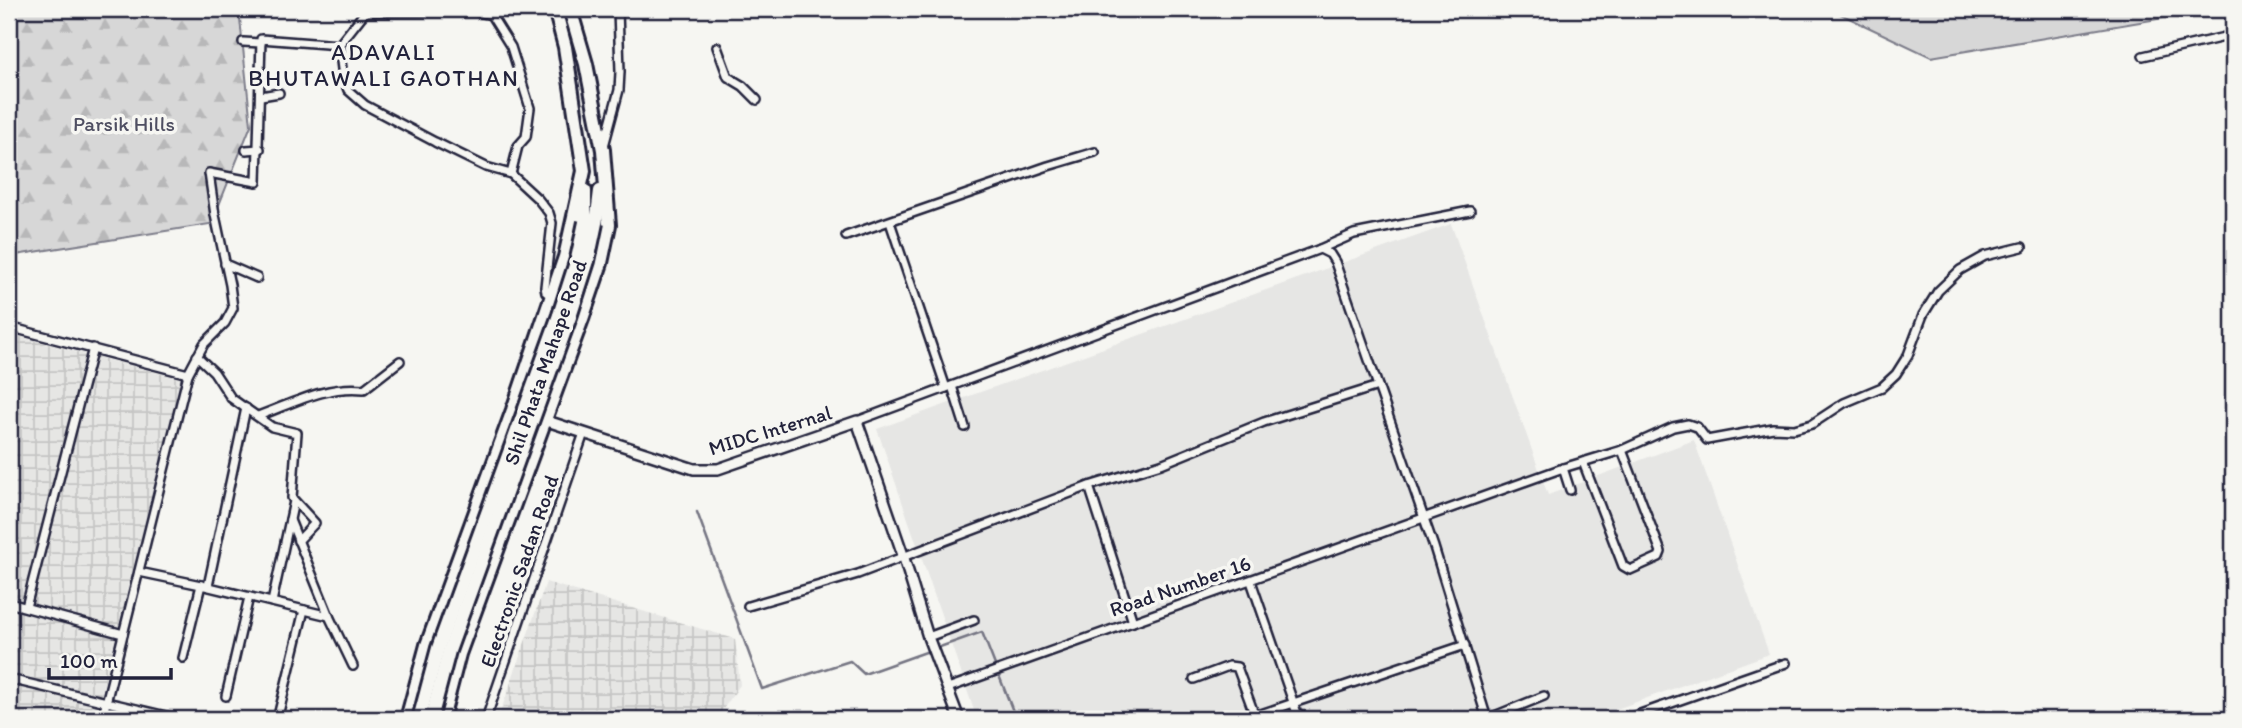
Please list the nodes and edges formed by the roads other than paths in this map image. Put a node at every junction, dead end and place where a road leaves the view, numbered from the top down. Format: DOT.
graph roads {
  1 [pos="555,9"];
  2 [pos="570,9"];
  3 [pos="618,9"];
  4 [pos="365,10"];
  5 [pos="2233,35"];
  6 [pos="243,41"];
  7 [pos="261,43"];
  8 [pos="339,46"];
  9 [pos="717,47"];
  10 [pos="2143,56"];
  11 [pos="279,93"];
  12 [pos="261,96"];
  13 [pos="757,100"];
  14 [pos="260,149"];
  15 [pos="246,150"];
  16 [pos="603,150"];
  17 [pos="1095,152"];
  18 [pos="603,170"];
  19 [pos="584,172"];
  20 [pos="511,174"];
  21 [pos="1470,211"];
  22 [pos="890,222"];
  23 [pos="590,223"];
  24 [pos="846,236"];
  25 [pos="550,237"];
  26 [pos="569,240"];
  27 [pos="2022,247"];
  28 [pos="1320,249"];
  29 [pos="225,264"];
  30 [pos="257,278"];
  31 [pos="552,296"];
  32 [pos="586,309"];
  33 [pos="9,327"];
  34 [pos="93,348"];
  35 [pos="197,356"];
  36 [pos="400,361"];
  37 [pos="188,374"];
  38 [pos="1378,386"];
  39 [pos="949,387"];
  40 [pos="246,408"];
  41 [pos="513,410"];
  42 [pos="258,416"];
  43 [pos="547,421"];
  44 [pos="857,421"];
  45 [pos="965,427"];
  46 [pos="584,433"];
  47 [pos="1622,450"];
  48 [pos="1583,463"];
  49 [pos="1563,468"];
  50 [pos="1089,486"];
  51 [pos="1570,490"];
  52 [pos="294,501"];
  53 [pos="1424,518"];
  54 [pos="290,520"];
  55 [pos="299,541"];
  56 [pos="903,555"];
  57 [pos="139,572"];
  58 [pos="1251,581"];
  59 [pos="204,586"];
  60 [pos="248,597"];
  61 [pos="272,602"];
  62 [pos="9,603"];
  63 [pos="748,606"];
  64 [pos="26,607"];
  65 [pos="304,610"];
  66 [pos="329,617"];
  67 [pos="974,620"];
  68 [pos="1133,622"];
  69 [pos="123,634"];
  70 [pos="928,637"];
  71 [pos="1465,645"];
  72 [pos="183,657"];
  73 [pos="1786,663"];
  74 [pos="354,666"];
  75 [pos="9,679"];
  76 [pos="1194,679"];
  77 [pos="948,688"];
  78 [pos="226,696"];
  79 [pos="1544,696"];
  80 [pos="105,702"];
  81 [pos="1293,704"];
  82 [pos="279,712"];
  83 [pos="1255,716"];
  84 [pos="102,719"];
  85 [pos="179,719"];
  86 [pos="407,719"];
  87 [pos="419,719"];
  88 [pos="431,719"];
  89 [pos="442,719"];
  90 [pos="486,719"];
  91 [pos="959,719"];
  92 [pos="1246,719"];
  93 [pos="1299,719"];
  94 [pos="1487,719"];
  95 [pos="1626,719"];
  1 -- 19 [label="main road, Shil Phata Mahape Road"];
  2 -- 16 [label="main road, Shil Phata Mahape Road"];
  3 -- 16 [label="street"];
  4 -- 8 [label="street"];
  4 -- 20 [label="street"];
  5 -- 10 [label="street"];
  6 -- 7 [label="street"];
  7 -- 8 [label="street"];
  7 -- 12 [label="street"];
  8 -- 20 [label="street"];
  9 -- 13 [label="street"];
  11 -- 12 [label="street"];
  12 -- 14 [label="street"];
  14 -- 15 [label="street"];
  14 -- 29 [label="street"];
  16 -- 18 [label="main road, Shil Phata Mahape Road"];
  17 -- 22 [label="street"];
  18 -- 23 [label="main road"];
  18 -- 32 [label="main road, Shil Phata Mahape Road"];
  19 -- 23 [label="main road"];
  19 -- 26 [label="main road, Shil Phata Mahape Road"];
  20 -- 25 [label="street"];
  21 -- 28 [label="street"];
  22 -- 24 [label="street"];
  22 -- 39 [label="street"];
  23 -- 87 [label="main road, bridge"];
  23 -- 88 [label="main road, bridge"];
  25 -- 26 [label="street"];
  25 -- 31 [label="street"];
  26 -- 31 [label="main road, Shil Phata Mahape Road"];
  27 -- 47 [label="street, Road Number 16"];
  28 -- 38 [label="street"];
  28 -- 39 [label="street"];
  29 -- 30 [label="street"];
  29 -- 35 [label="street"];
  31 -- 32 [label="street"];
  31 -- 41 [label="main road, Shil Phata Mahape Road"];
  32 -- 43 [label="main road, Shil Phata Mahape Road"];
  33 -- 34 [label="street"];
  34 -- 37 [label="street"];
  34 -- 64 [label="street"];
  35 -- 37 [label="street"];
  35 -- 40 [label="street"];
  36 -- 42 [label="street"];
  37 -- 57 [label="street"];
  38 -- 50 [label="street"];
  38 -- 53 [label="street"];
  39 -- 44 [label="street"];
  39 -- 45 [label="street"];
  40 -- 42 [label="street"];
  40 -- 59 [label="street"];
  41 -- 43 [label="street, MIDC Internal"];
  41 -- 86 [label="main road, Shil Phata Mahape Road"];
  42 -- 52 [label="street"];
  43 -- 46 [label="street, MIDC Internal"];
  43 -- 89 [label="main road, Shil Phata Mahape Road"];
  44 -- 46 [label="street, MIDC Internal"];
  44 -- 56 [label="street, MIDC Internal"];
  46 -- 90 [label="street, Electronic Sadan Road"];
  47 -- 48 [label="street, Road Number 16"];
  47 -- 48 [label="street"];
  48 -- 49 [label="street, Road Number 16"];
  49 -- 51 [label="street"];
  49 -- 53 [label="street, Road Number 16"];
  50 -- 56 [label="street"];
  50 -- 68 [label="street"];
  52 -- 54 [label="street"];
  52 -- 55 [label="street"];
  53 -- 58 [label="street, Road Number 16"];
  53 -- 71 [label="street"];
  54 -- 55 [label="street"];
  54 -- 61 [label="street"];
  55 -- 66 [label="street"];
  56 -- 63 [label="street"];
  56 -- 70 [label="street, MIDC Internal"];
  57 -- 59 [label="street"];
  57 -- 69 [label="street"];
  58 -- 68 [label="street, Road Number 16"];
  58 -- 81 [label="street"];
  59 -- 60 [label="street"];
  59 -- 72 [label="street"];
  60 -- 61 [label="street"];
  60 -- 78 [label="street"];
  61 -- 65 [label="street"];
  62 -- 64 [label="street"];
  64 -- 69 [label="street"];
  65 -- 66 [label="street"];
  65 -- 82 [label="street"];
  66 -- 74 [label="street"];
  67 -- 70 [label="street"];
  68 -- 77 [label="street, Road Number 16"];
  69 -- 80 [label="street"];
  70 -- 77 [label="street, MIDC Internal"];
  71 -- 81 [label="street"];
  71 -- 94 [label="street"];
  73 -- 95 [label="street"];
  75 -- 80 [label="street"];
  76 -- 83 [label="street"];
  77 -- 91 [label="street, MIDC Internal"];
  79 -- 94 [label="street"];
  80 -- 84 [label="street"];
  80 -- 85 [label="street"];
  81 -- 83 [label="street"];
  81 -- 93 [label="street"];
  83 -- 92 [label="street"];
}
